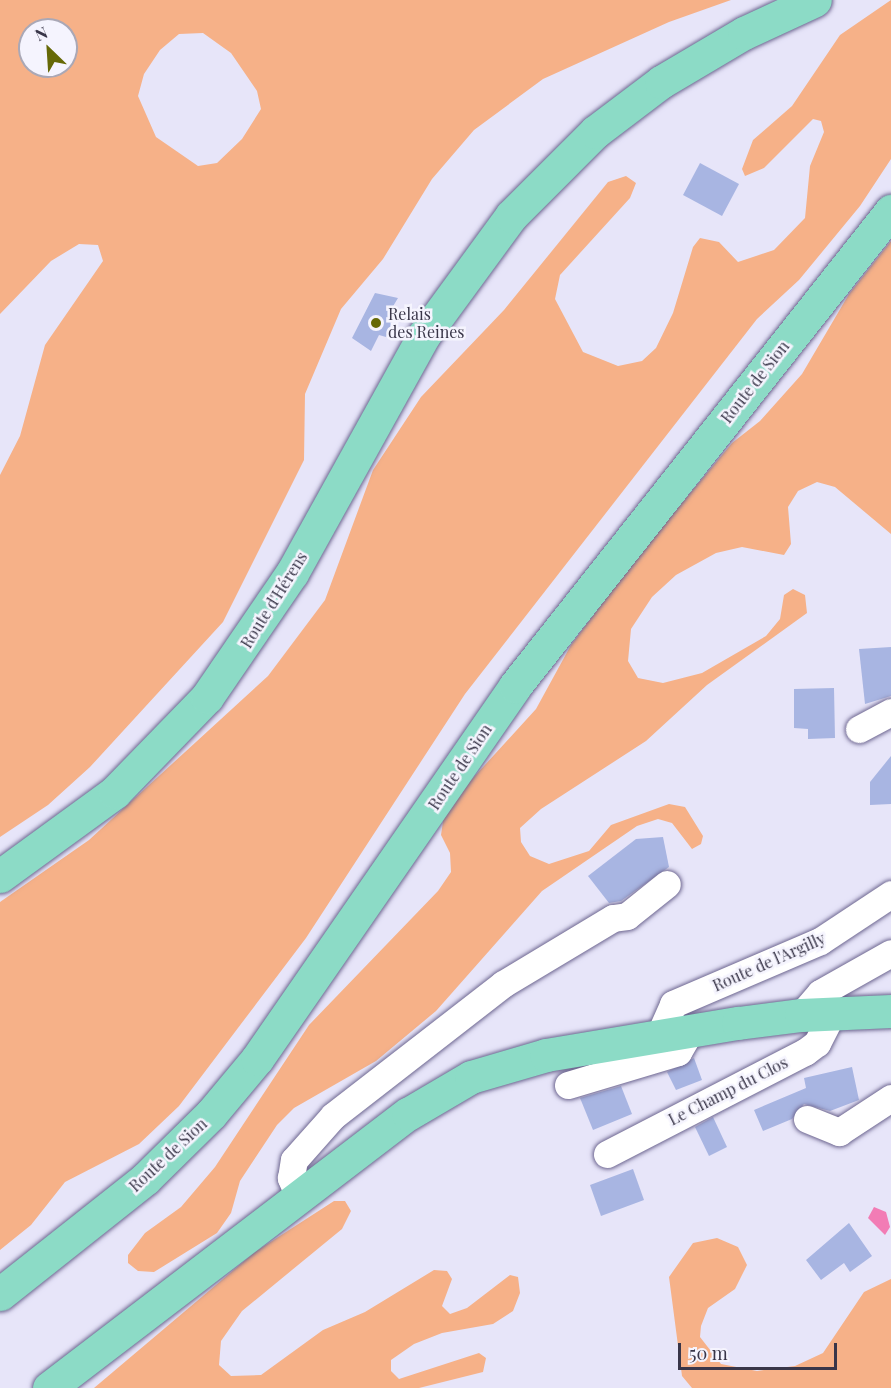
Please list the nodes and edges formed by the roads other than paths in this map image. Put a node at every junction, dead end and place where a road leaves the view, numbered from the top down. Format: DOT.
graph roads {
  1 [pos="815,0"];
  2 [pos="891,211"];
  3 [pos="891,712"];
  4 [pos="859,729"];
  5 [pos="0,876"];
  6 [pos="667,884"];
  7 [pos="891,894"];
  8 [pos="891,953"];
  9 [pos="891,1011"];
  10 [pos="833,1012"];
  11 [pos="801,1015"];
  12 [pos="674,1034"];
  13 [pos="568,1085"];
  14 [pos="891,1098"];
  15 [pos="807,1119"];
  16 [pos="607,1154"];
  17 [pos="299,1197"];
  18 [pos="0,1294"];
  19 [pos="49,1388"];
  1 -- 5 [label="main road, Route d'Hérens"];
  2 -- 18 [label="main road, Route de Sion"];
  3 -- 4 [label="street"];
  6 -- 17 [label="street"];
  7 -- 12 [label="street, Route de l'Argilly"];
  8 -- 11 [label="street"];
  9 -- 10 [label="main road"];
  10 -- 11 [label="main road"];
  10 -- 16 [label="street, Le Champ du Clos"];
  11 -- 12 [label="main road"];
  12 -- 13 [label="street, Route de l'Argilly"];
  12 -- 17 [label="main road"];
  14 -- 15 [label="street"];
  17 -- 19 [label="main road"];
}
